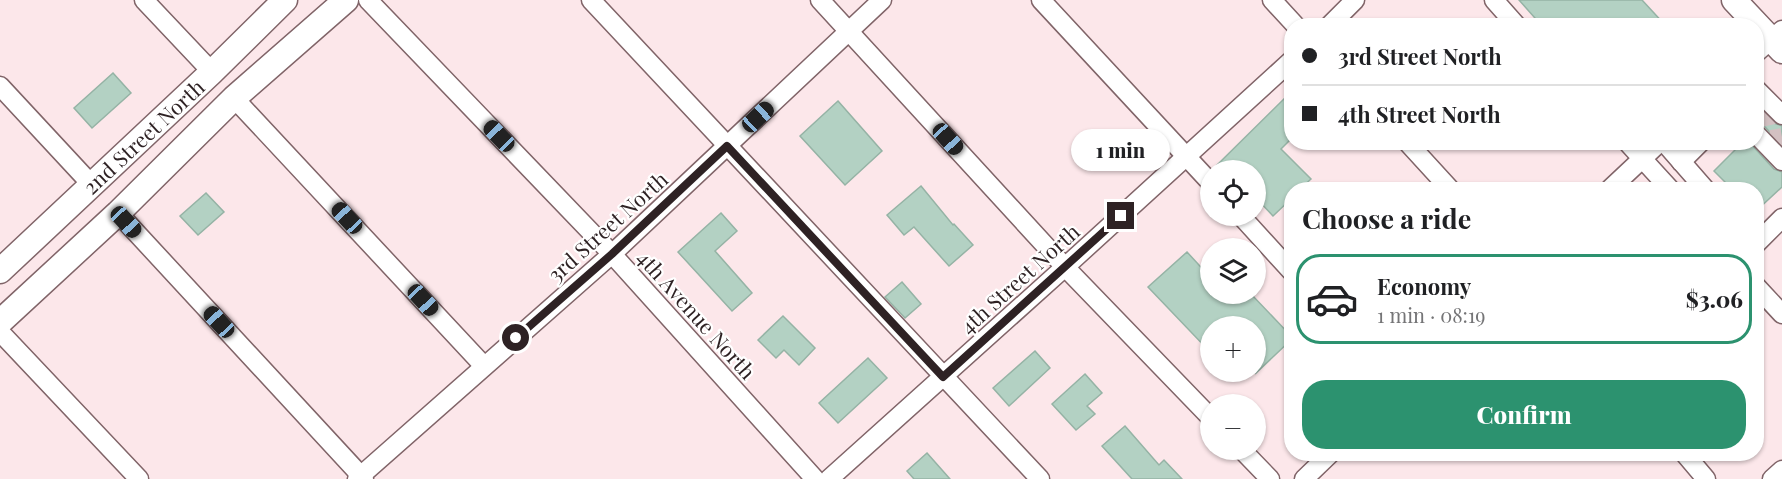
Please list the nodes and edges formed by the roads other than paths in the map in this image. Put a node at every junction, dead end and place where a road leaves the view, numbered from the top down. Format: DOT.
graph roads {
  1 [pos="144,0"];
  2 [pos="285,0"];
  3 [pos="346,0"];
  4 [pos="368,0"];
  5 [pos="591,0"];
  6 [pos="820,0"];
  7 [pos="882,0"];
  8 [pos="1041,0"];
  9 [pos="1272,0"];
  10 [pos="1355,0"];
  11 [pos="1494,0"];
  12 [pos="1734,0"];
  13 [pos="1289,18"];
  14 [pos="1337,18"];
  15 [pos="1511,18"];
  16 [pos="1750,18"];
  17 [pos="850,31"];
  18 [pos="1284,67"];
  19 [pos="212,72"];
  20 [pos="0,86"];
  21 [pos="1764,97"];
  22 [pos="234,98"];
  23 [pos="1780,115"];
  24 [pos="1764,138"];
  25 [pos="727,146"];
  26 [pos="1414,150"];
  27 [pos="1634,150"];
  28 [pos="1653,150"];
  29 [pos="1670,150"];
  30 [pos="1693,150"];
  31 [pos="1186,156"];
  32 [pos="1642,159"];
  33 [pos="1782,161"];
  34 [pos="1681,162"];
  35 [pos="1200,171"];
  36 [pos="1444,182"];
  37 [pos="1617,182"];
  38 [pos="1663,182"];
  39 [pos="1698,182"];
  40 [pos="91,184"];
  41 [pos="118,213"];
  42 [pos="1782,218"];
  43 [pos="1250,226"];
  44 [pos="1764,236"];
  45 [pos="612,254"];
  46 [pos="1284,263"];
  47 [pos="1065,267"];
  48 [pos="0,272"];
  49 [pos="1764,295"];
  50 [pos="1782,314"];
  51 [pos="0,322"];
  52 [pos="0,332"];
  53 [pos="484,366"];
  54 [pos="943,377"];
  55 [pos="1200,407"];
  56 [pos="1252,460"];
  57 [pos="1323,461"];
  58 [pos="1691,461"];
  59 [pos="1782,470"];
  60 [pos="361,478"];
  61 [pos="139,479"];
  62 [pos="815,479"];
  63 [pos="829,479"];
  64 [pos="1040,479"];
  65 [pos="1270,479"];
  66 [pos="1304,479"];
  67 [pos="1706,479"];
  68 [pos="1772,479"];
  1 -- 19 [label="street"];
  2 -- 19 [label="main road, 2nd Street North"];
  3 -- 22 [label="main road"];
  4 -- 45 [label="street, 4th Avenue North"];
  5 -- 25 [label="street"];
  6 -- 17 [label="street"];
  7 -- 17 [label="street, 3rd Street North"];
  8 -- 31 [label="street"];
  9 -- 13 [label="street"];
  10 -- 14 [label="street"];
  11 -- 15 [label="street"];
  12 -- 16 [label="main road"];
  17 -- 25 [label="street, 3rd Street North"];
  17 -- 47 [label="street"];
  18 -- 31 [label="street, 4th Street North"];
  19 -- 40 [label="main road, 2nd Street North"];
  20 -- 40 [label="street"];
  21 -- 23 [label="street"];
  22 -- 41 [label="main road"];
  22 -- 53 [label="street"];
  24 -- 33 [label="street"];
  25 -- 45 [label="street, 3rd Street North"];
  25 -- 54 [label="street"];
  26 -- 36 [label="street"];
  27 -- 32 [label="street"];
  28 -- 32 [label="street"];
  29 -- 34 [label="street"];
  30 -- 34 [label="street"];
  31 -- 35 [label="street"];
  31 -- 47 [label="street, 4th Street North"];
  32 -- 37 [label="street"];
  32 -- 38 [label="street"];
  34 -- 39 [label="street"];
  40 -- 48 [label="main road, 2nd Street North"];
  41 -- 51 [label="main road"];
  41 -- 60 [label="street"];
  42 -- 44 [label="street"];
  43 -- 46 [label="street"];
  45 -- 53 [label="street, 3rd Street North"];
  45 -- 62 [label="street, 4th Avenue North"];
  47 -- 54 [label="street, 4th Street North"];
  47 -- 55 [label="street"];
  49 -- 50 [label="street"];
  52 -- 61 [label="street"];
  53 -- 60 [label="street, 3rd Street North"];
  54 -- 63 [label="street, 4th Street North"];
  54 -- 64 [label="street"];
  56 -- 65 [label="street"];
  57 -- 66 [label="street"];
  58 -- 67 [label="street"];
  59 -- 68 [label="street"];
}
